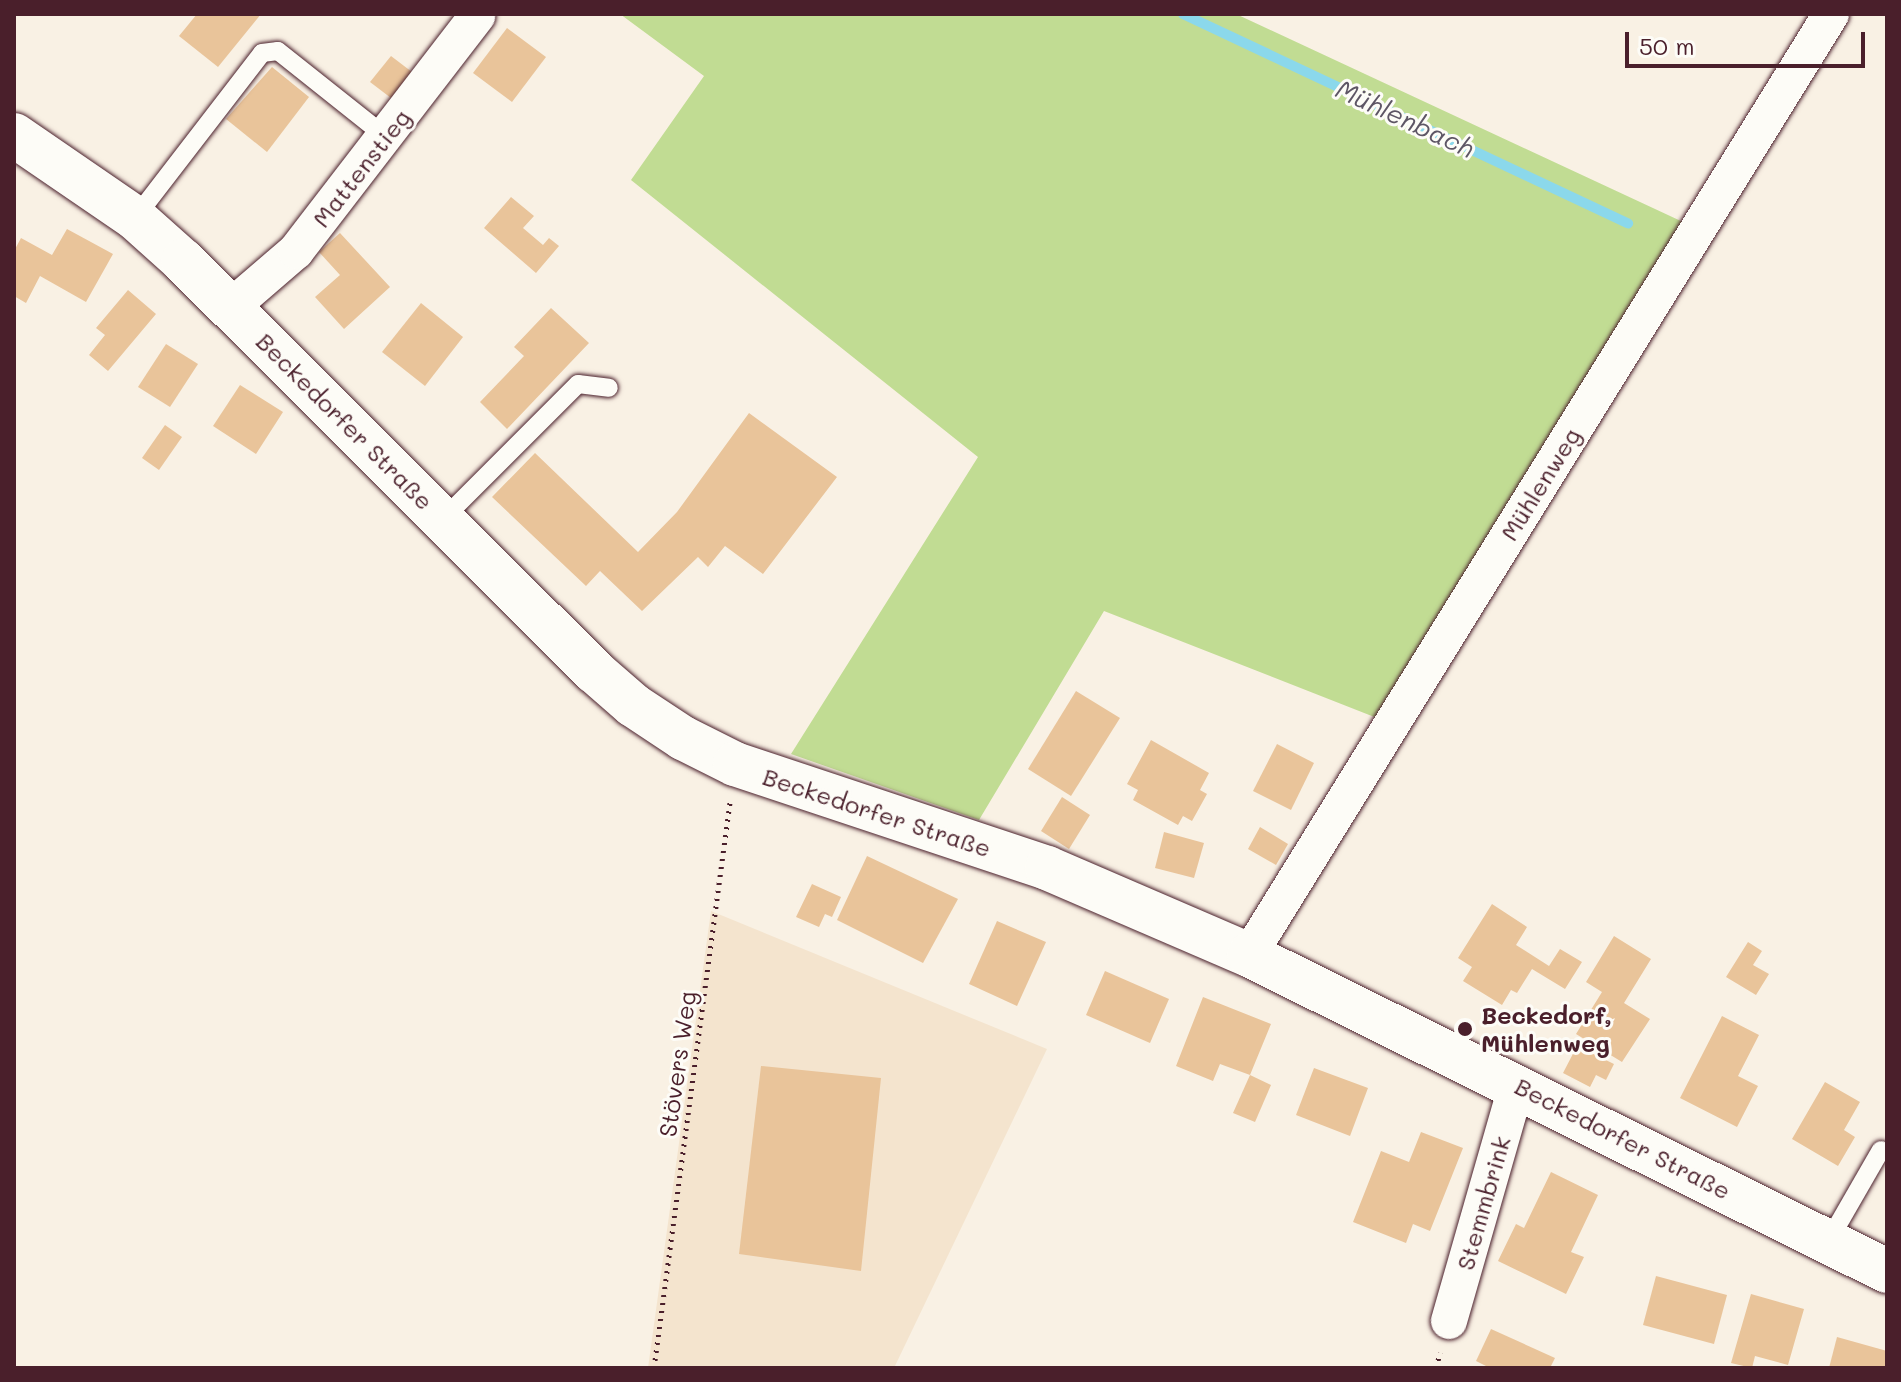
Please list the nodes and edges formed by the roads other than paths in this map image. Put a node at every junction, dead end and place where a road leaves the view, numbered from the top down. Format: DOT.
graph roads {
  1 [pos="1831,14"];
  2 [pos="477,16"];
  3 [pos="14,135"];
  4 [pos="386,137"];
  5 [pos="135,218"];
  6 [pos="231,307"];
  7 [pos="609,388"];
  8 [pos="443,519"];
  9 [pos="1249,955"];
  10 [pos="1517,1084"];
  11 [pos="1881,1150"];
  12 [pos="1828,1242"];
  13 [pos="1887,1271"];
  14 [pos="1449,1321"];
  1 -- 9 [label="street, Mühlenweg"];
  2 -- 4 [label="street, Mattenstieg"];
  3 -- 5 [label="street, Beckedorfer Straße"];
  4 -- 5 [label="lane"];
  4 -- 6 [label="street, Mattenstieg"];
  5 -- 6 [label="street, Beckedorfer Straße"];
  6 -- 8 [label="street, Beckedorfer Straße"];
  7 -- 8 [label="lane"];
  8 -- 9 [label="street, Beckedorfer Straße"];
  9 -- 10 [label="street, Beckedorfer Straße"];
  10 -- 12 [label="street, Beckedorfer Straße"];
  10 -- 14 [label="street, Stemmbrink"];
  11 -- 12 [label="lane"];
  12 -- 13 [label="street, Beckedorfer Straße"];
}
